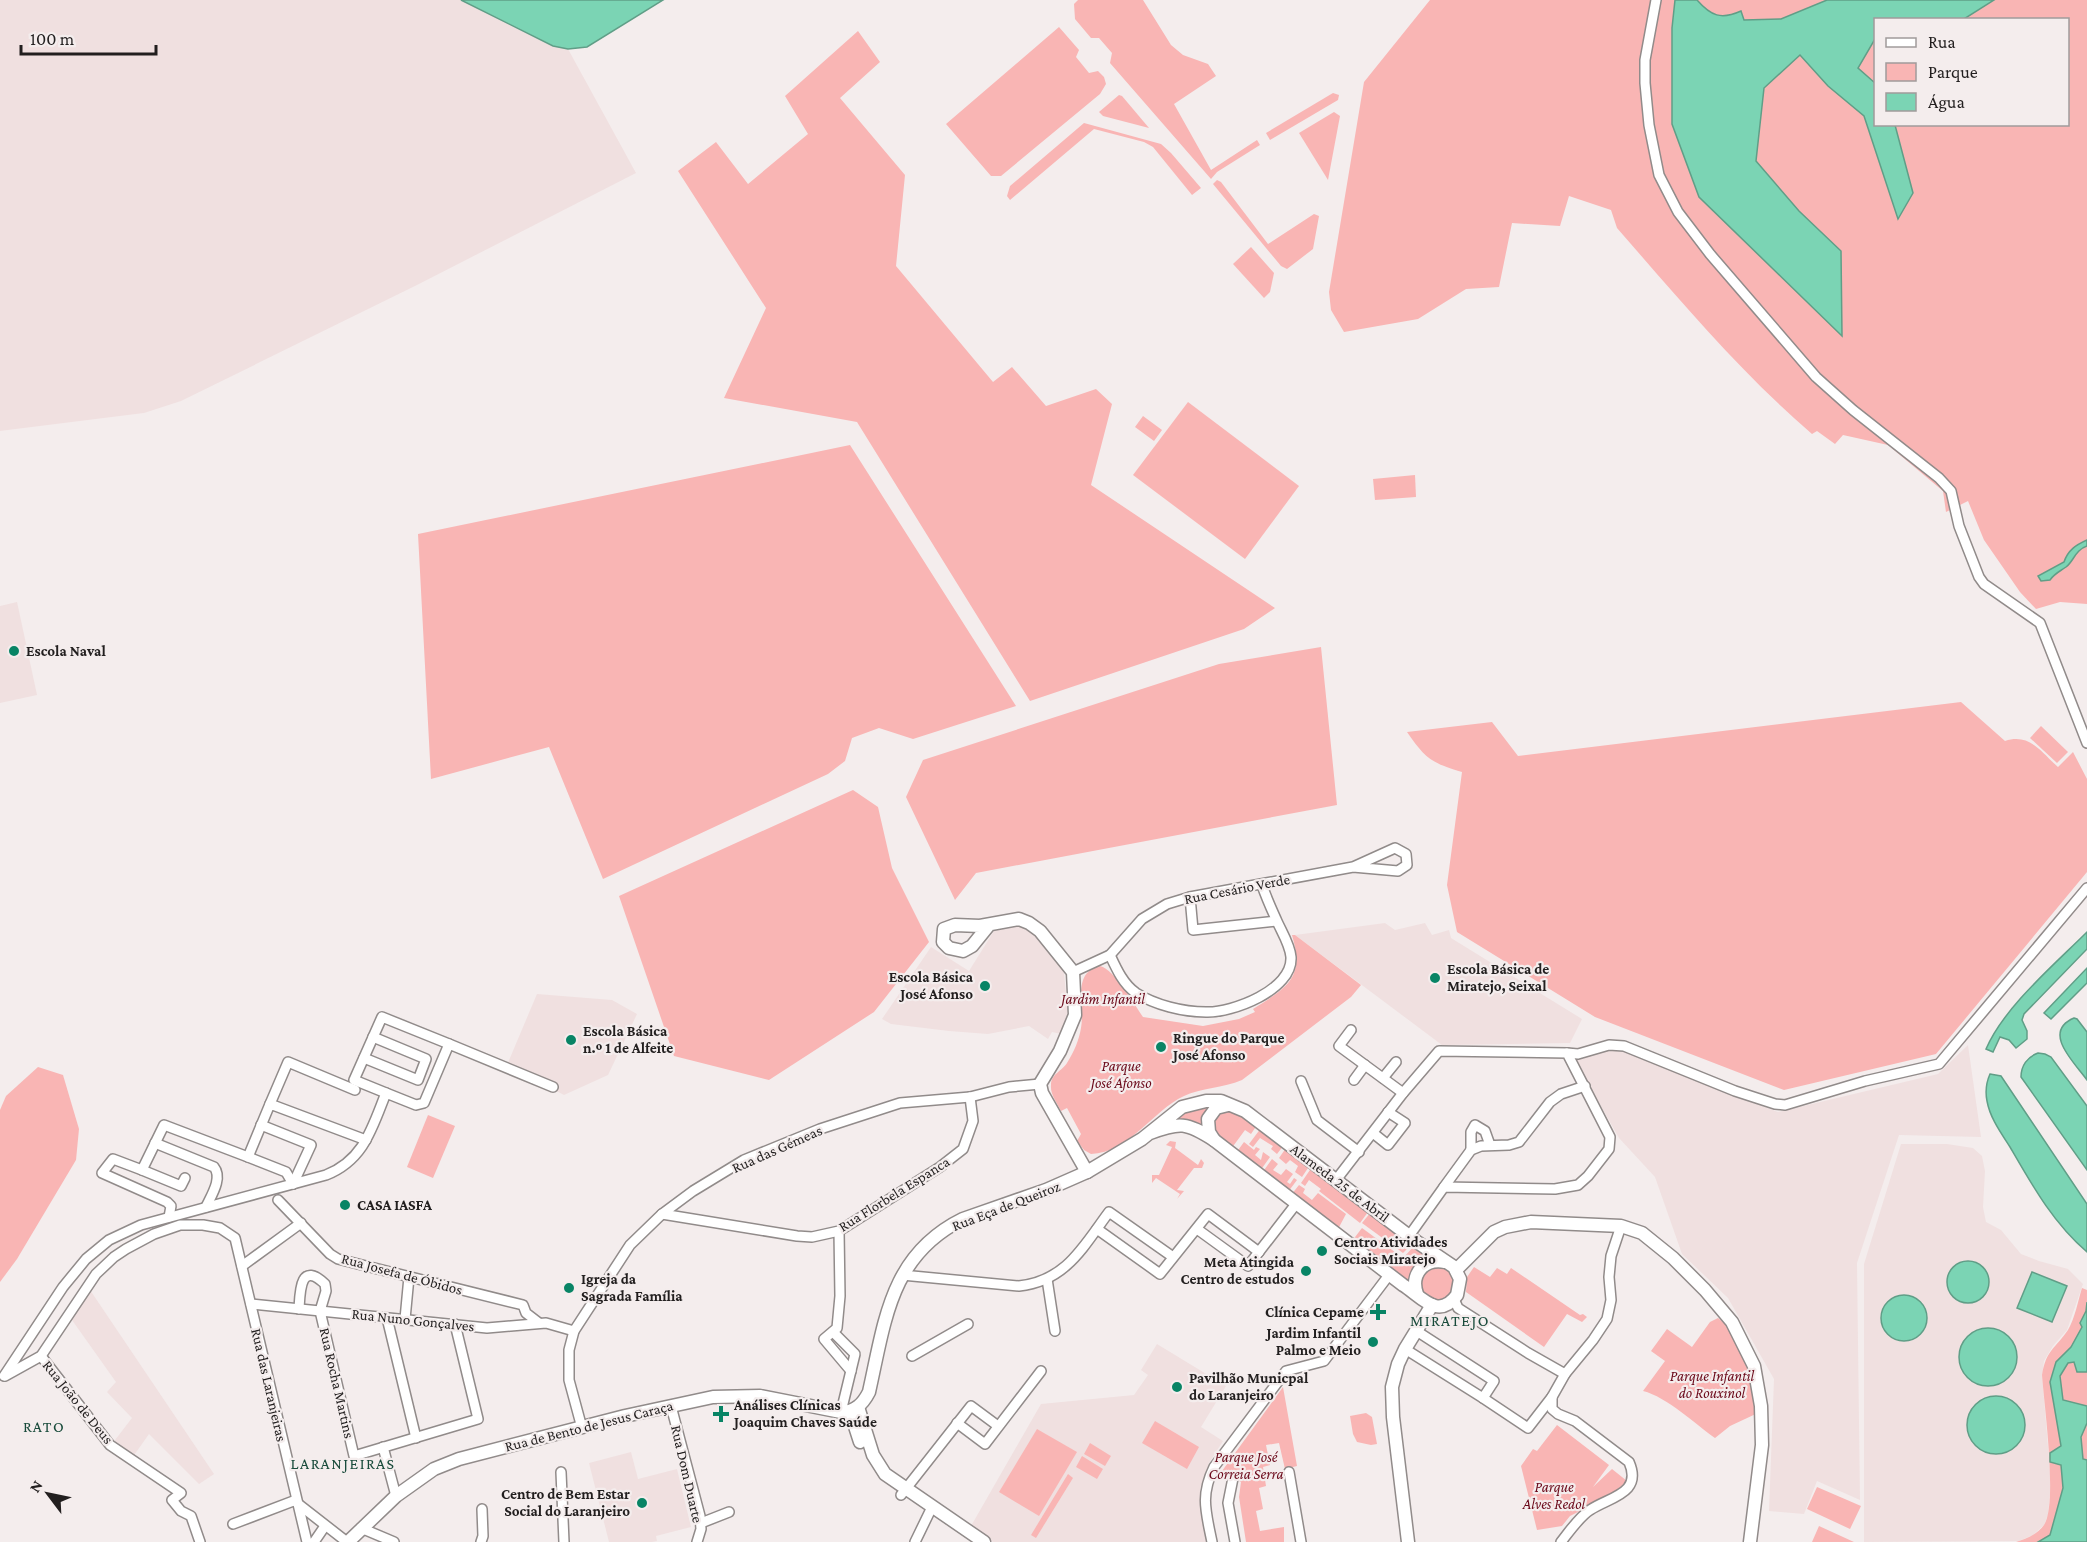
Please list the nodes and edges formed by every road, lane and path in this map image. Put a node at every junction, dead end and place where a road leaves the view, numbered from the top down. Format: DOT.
graph roads {
  1 [pos="1656,0"];
  2 [pos="2087,743"];
  3 [pos="1353,867"];
  4 [pos="1262,885"];
  5 [pos="2087,888"];
  6 [pos="1190,897"];
  7 [pos="1276,921"];
  8 [pos="989,925"];
  9 [pos="1110,956"];
  10 [pos="1073,972"];
  11 [pos="1351,1030"];
  12 [pos="373,1036"];
  13 [pos="449,1044"];
  14 [pos="1567,1053"];
  15 [pos="364,1058"];
  16 [pos="1396,1062"];
  17 [pos="1365,1065"];
  18 [pos="1383,1078"];
  19 [pos="1354,1080"];
  20 [pos="1301,1081"];
  21 [pos="1040,1084"];
  22 [pos="1585,1086"];
  23 [pos="553,1087"];
  24 [pos="355,1090"];
  25 [pos="386,1093"];
  26 [pos="1403,1093"];
  27 [pos="970,1097"];
  28 [pos="270,1104"];
  29 [pos="1235,1106"];
  30 [pos="1388,1112"];
  31 [pos="261,1125"];
  32 [pos="1150,1133"];
  33 [pos="1373,1133"];
  34 [pos="366,1140"];
  35 [pos="1214,1140"];
  36 [pos="155,1143"];
  37 [pos="1490,1145"];
  38 [pos="1471,1150"];
  39 [pos="1359,1152"];
  40 [pos="248,1157"];
  41 [pos="142,1170"];
  42 [pos="1087,1172"];
  43 [pos="184,1178"];
  44 [pos="1336,1180"];
  45 [pos="293,1184"];
  46 [pos="1444,1187"];
  47 [pos="278,1200"];
  48 [pos="1296,1204"];
  49 [pos="206,1207"];
  50 [pos="662,1214"];
  51 [pos="169,1217"];
  52 [pos="301,1223"];
  53 [pos="1621,1226"];
  54 [pos="1097,1229"];
  55 [pos="1197,1229"];
  56 [pos="839,1231"];
  57 [pos="1409,1236"];
  58 [pos="1259,1252"];
  59 [pos="1173,1257"];
  60 [pos="1445,1262"];
  61 [pos="242,1266"];
  62 [pos="1456,1270"];
  63 [pos="902,1275"];
  64 [pos="1389,1275"];
  65 [pos="409,1277"];
  66 [pos="1047,1280"];
  67 [pos="1417,1294"];
  68 [pos="1454,1299"];
  69 [pos="250,1304"];
  70 [pos="1432,1305"];
  71 [pos="299,1309"];
  72 [pos="320,1311"];
  73 [pos="387,1318"];
  74 [pos="405,1319"];
  75 [pos="539,1323"];
  76 [pos="455,1324"];
  77 [pos="968,1324"];
  78 [pos="576,1329"];
  79 [pos="1415,1330"];
  80 [pos="1055,1331"];
  81 [pos="1405,1349"];
  82 [pos="41,1356"];
  83 [pos="912,1356"];
  84 [pos="1041,1371"];
  85 [pos="1565,1374"];
  86 [pos="2,1377"];
  87 [pos="1552,1397"];
  88 [pos="1483,1398"];
  89 [pos="671,1406"];
  90 [pos="850,1410"];
  91 [pos="957,1423"];
  92 [pos="998,1426"];
  93 [pos="582,1428"];
  94 [pos="416,1438"];
  95 [pos="383,1447"];
  96 [pos="561,1472"];
  97 [pos="1288,1472"];
  98 [pos="1233,1478"];
  99 [pos="903,1492"];
  100 [pos="396,1496"];
  101 [pos="296,1502"];
  102 [pos="482,1509"];
  103 [pos="930,1511"];
  104 [pos="729,1512"];
  105 [pos="700,1523"];
  106 [pos="233,1524"];
  107 [pos="325,1526"];
  108 [pos="361,1528"];
  109 [pos="918,1541"];
  110 [pos="200,1542"];
  111 [pos="307,1542"];
  112 [pos="314,1542"];
  113 [pos="347,1542"];
  114 [pos="394,1542"];
  115 [pos="481,1542"];
  116 [pos="564,1542"];
  117 [pos="697,1542"];
  118 [pos="970,1542"];
  119 [pos="984,1542"];
  120 [pos="1212,1542"];
  121 [pos="1236,1542"];
  122 [pos="1301,1542"];
  123 [pos="1408,1542"];
  124 [pos="1561,1542"];
  125 [pos="1750,1542"];
  1 -- 2 [label="street"];
  3 -- 3 [label="street"];
  3 -- 4 [label="street, Rua Cesário Verde"];
  4 -- 6 [label="street, Rua Cesário Verde"];
  4 -- 7 [label="street"];
  5 -- 14 [label="street"];
  6 -- 7 [label="street"];
  6 -- 9 [label="street, Rua Cesário Verde"];
  7 -- 9 [label="street"];
  8 -- 10 [label="main road"];
  9 -- 10 [label="street, Rua Cesário Verde"];
  10 -- 21 [label="main road"];
  11 -- 17 [label="street"];
  12 -- 13 [label="street"];
  12 -- 15 [label="street"];
  12 -- 15 [label="street"];
  13 -- 23 [label="street"];
  13 -- 25 [label="street"];
  14 -- 22 [label="street"];
  14 -- 26 [label="street"];
  15 -- 25 [label="street"];
  16 -- 18 [label="street"];
  17 -- 18 [label="street"];
  17 -- 19 [label="street"];
  18 -- 26 [label="street"];
  20 -- 39 [label="street"];
  21 -- 27 [label="street, Rua das Gémeas"];
  21 -- 42 [label="main road"];
  22 -- 37 [label="street"];
  22 -- 46 [label="street"];
  24 -- 28 [label="street"];
  25 -- 34 [label="street"];
  26 -- 30 [label="street"];
  27 -- 50 [label="street, Rua das Gémeas"];
  27 -- 56 [label="street, Rua Florbela Espanca"];
  28 -- 31 [label="street"];
  28 -- 34 [label="street"];
  29 -- 32 [label="main road, Alameda 25 de Abril"];
  29 -- 35 [label="main road"];
  29 -- 44 [label="main road, Alameda 25 de Abril"];
  30 -- 33 [label="street"];
  30 -- 33 [label="street"];
  31 -- 40 [label="street"];
  31 -- 45 [label="street"];
  32 -- 35 [label="main road"];
  32 -- 42 [label="main road, Rua Eça de Queiroz"];
  33 -- 39 [label="street"];
  34 -- 45 [label="street"];
  35 -- 48 [label="main road"];
  36 -- 40 [label="street"];
  36 -- 41 [label="street"];
  36 -- 49 [label="street"];
  37 -- 38 [label="street"];
  37 -- 38 [label="street"];
  38 -- 46 [label="street"];
  39 -- 44 [label="street"];
  40 -- 45 [label="street"];
  41 -- 43 [label="street"];
  41 -- 51 [label="street"];
  42 -- 63 [label="main road, Rua Eça de Queiroz"];
  44 -- 57 [label="main road, Alameda 25 de Abril"];
  45 -- 49 [label="street"];
  46 -- 57 [label="street"];
  47 -- 52 [label="street, Rua Josefa de Óbidos"];
  48 -- 58 [label="street"];
  48 -- 64 [label="main road"];
  49 -- 51 [label="street"];
  50 -- 56 [label="street, Rua Florbela Espanca"];
  50 -- 78 [label="street, Rua das Gémeas"];
  51 -- 86 [label="street"];
  52 -- 61 [label="street"];
  52 -- 65 [label="street, Rua Josefa de Óbidos"];
  53 -- 62 [label="main road"];
  53 -- 85 [label="street"];
  53 -- 125 [label="main road"];
  54 -- 59 [label="street"];
  54 -- 59 [label="street"];
  54 -- 66 [label="street"];
  55 -- 58 [label="street"];
  55 -- 58 [label="street"];
  55 -- 59 [label="street"];
  56 -- 90 [label="street"];
  57 -- 60 [label="main road, Alameda 25 de Abril"];
  60 -- 62 [label="main road, Alameda 25 de Abril"];
  60 -- 67 [label="main road"];
  61 -- 69 [label="street, Rua das Laranjeiras"];
  61 -- 82 [label="street, Rua das Laranjeiras"];
  62 -- 68 [label="main road"];
  63 -- 66 [label="street"];
  63 -- 90 [label="main road, Rua Eça de Queiroz"];
  64 -- 67 [label="main road"];
  64 -- 120 [label="street"];
  65 -- 74 [label="street"];
  65 -- 75 [label="street, Rua Josefa de Óbidos"];
  66 -- 80 [label="street"];
  67 -- 70 [label="main road"];
  68 -- 70 [label="main road"];
  68 -- 85 [label="street"];
  69 -- 71 [label="street, Rua Nuno Gonçalves"];
  69 -- 101 [label="street, Rua das Laranjeiras"];
  70 -- 79 [label="main road"];
  71 -- 72 [label="street, Rua Nuno Gonçalves"];
  71 -- 72 [label="street"];
  72 -- 73 [label="street, Rua Nuno Gonçalves"];
  72 -- 95 [label="street, Rua Rocha Martins"];
  73 -- 74 [label="street, Rua Nuno Gonçalves"];
  73 -- 94 [label="street"];
  74 -- 76 [label="street, Rua Nuno Gonçalves"];
  75 -- 76 [label="street, Rua Nuno Gonçalves"];
  75 -- 78 [label="street, Rua Nuno Gonçalves"];
  76 -- 94 [label="street"];
  77 -- 83 [label="street"];
  78 -- 93 [label="street"];
  79 -- 81 [label="main road"];
  79 -- 88 [label="street"];
  81 -- 88 [label="street"];
  81 -- 123 [label="main road"];
  82 -- 86 [label="street"];
  82 -- 110 [label="street, Rua João de Deus"];
  84 -- 92 [label="street"];
  85 -- 87 [label="street"];
  87 -- 88 [label="street"];
  87 -- 124 [label="street"];
  89 -- 90 [label="main road, Rua de Bento de Jesus Caraça"];
  89 -- 93 [label="main road, Rua de Bento de Jesus Caraça"];
  89 -- 105 [label="street, Rua Dom Duarte"];
  90 -- 99 [label="main road"];
  91 -- 92 [label="street"];
  91 -- 92 [label="street"];
  91 -- 99 [label="street"];
  93 -- 100 [label="main road, Rua de Bento de Jesus Caraça"];
  94 -- 95 [label="street"];
  95 -- 100 [label="street"];
  96 -- 116 [label="street"];
  97 -- 122 [label="street"];
  98 -- 121 [label="street"];
  99 -- 103 [label="main road"];
  100 -- 108 [label="main road, Rua de Bento de Jesus Caraça"];
  101 -- 106 [label="street"];
  101 -- 107 [label="street"];
  101 -- 111 [label="street, Rua das Laranjeiras"];
  102 -- 115 [label="street"];
  103 -- 109 [label="street"];
  103 -- 118 [label="main road"];
  103 -- 119 [label="main road"];
  104 -- 105 [label="street"];
  105 -- 117 [label="street, Rua Dom Duarte"];
  107 -- 112 [label="street"];
  107 -- 113 [label="street"];
  108 -- 113 [label="main road, Rua de Bento de Jesus Caraça"];
  108 -- 114 [label="street"];
}
